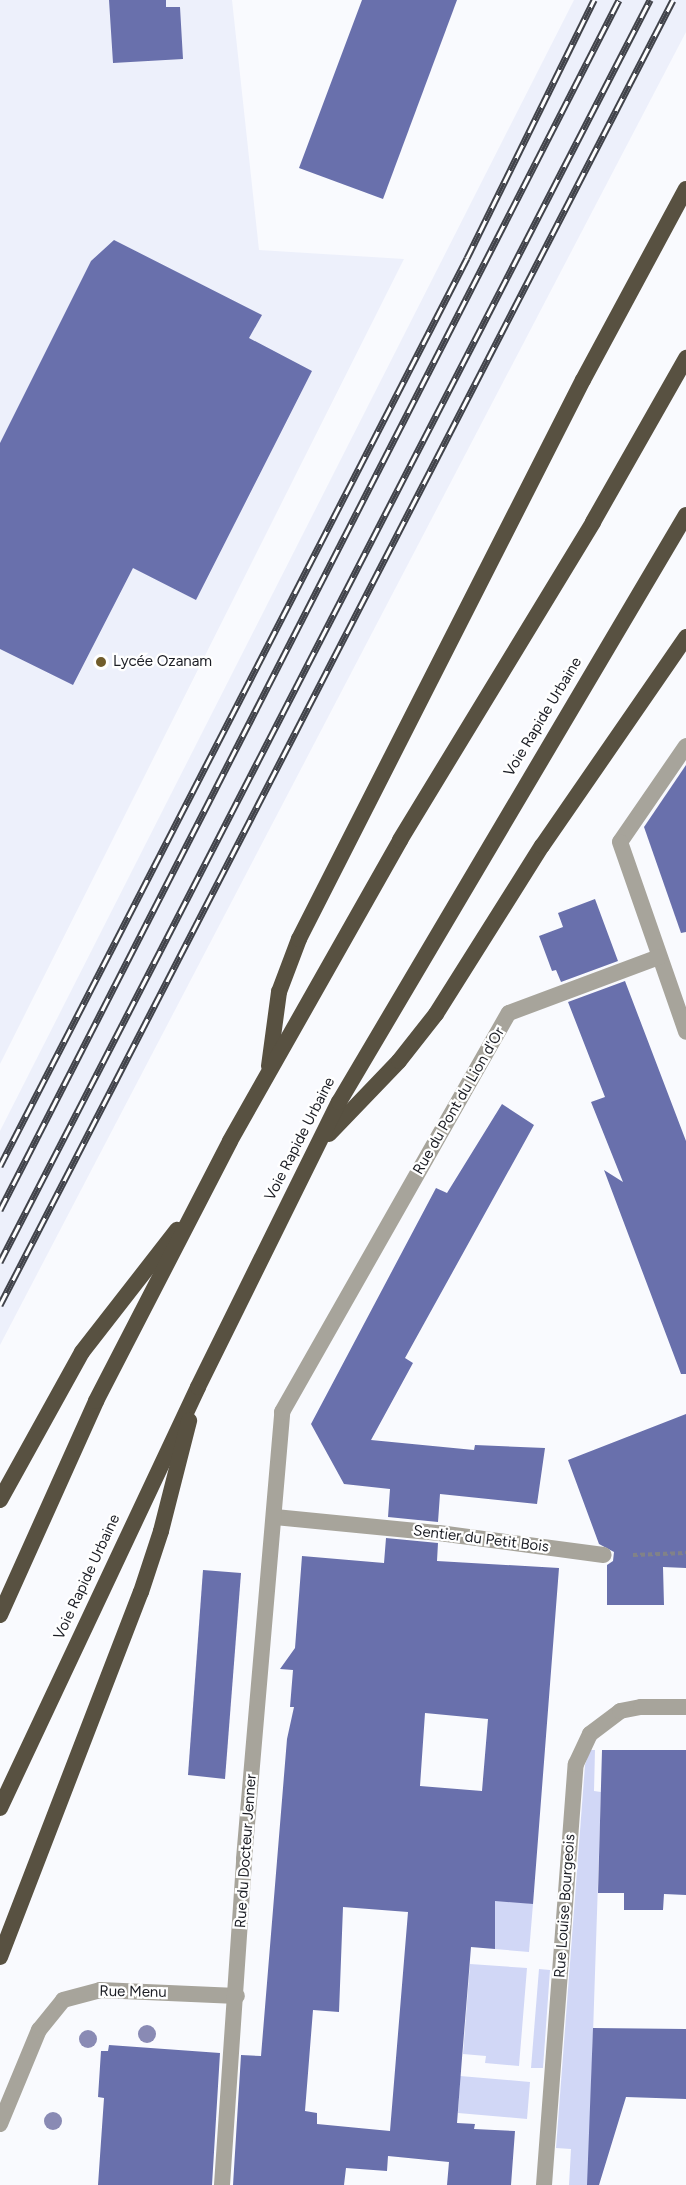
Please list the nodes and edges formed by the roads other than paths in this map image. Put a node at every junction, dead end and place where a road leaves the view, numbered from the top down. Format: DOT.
graph roads {
  1 [pos="686,189"];
  2 [pos="686,358"];
  3 [pos="686,515"];
  4 [pos="686,637"];
  5 [pos="686,746"];
  6 [pos="658,957"];
  7 [pos="686,1032"];
  8 [pos="268,1073"];
  9 [pos="315,1147"];
  10 [pos="194,1212"];
  11 [pos="198,1387"];
  12 [pos="0,1500"];
  13 [pos="275,1517"];
  14 [pos="604,1555"];
  15 [pos="0,1615"];
  16 [pos="686,1707"];
  17 [pos="0,1808"];
  18 [pos="0,1957"];
  19 [pos="237,1996"];
  20 [pos="0,2124"];
  21 [pos="222,2185"];
  22 [pos="544,2185"];
  1 -- 8 [label="highway"];
  2 -- 8 [label="highway"];
  3 -- 9 [label="highway, Voie Rapide Urbaine"];
  4 -- 9 [label="highway"];
  5 -- 6 [label="street"];
  6 -- 7 [label="street"];
  6 -- 13 [label="street, Rue du Pont du Lion d'Or"];
  8 -- 10 [label="highway"];
  9 -- 11 [label="highway, Voie Rapide Urbaine"];
  10 -- 12 [label="highway"];
  10 -- 15 [label="highway"];
  11 -- 17 [label="highway, Voie Rapide Urbaine"];
  11 -- 18 [label="highway"];
  13 -- 14 [label="street, Sentier du Petit Bois"];
  13 -- 19 [label="street, Rue du Docteur Jenner"];
  16 -- 22 [label="street, Rue Louise Bourgeois"];
  19 -- 20 [label="street, Rue Menu"];
  19 -- 21 [label="street, Rue du Docteur Jenner"];
}
